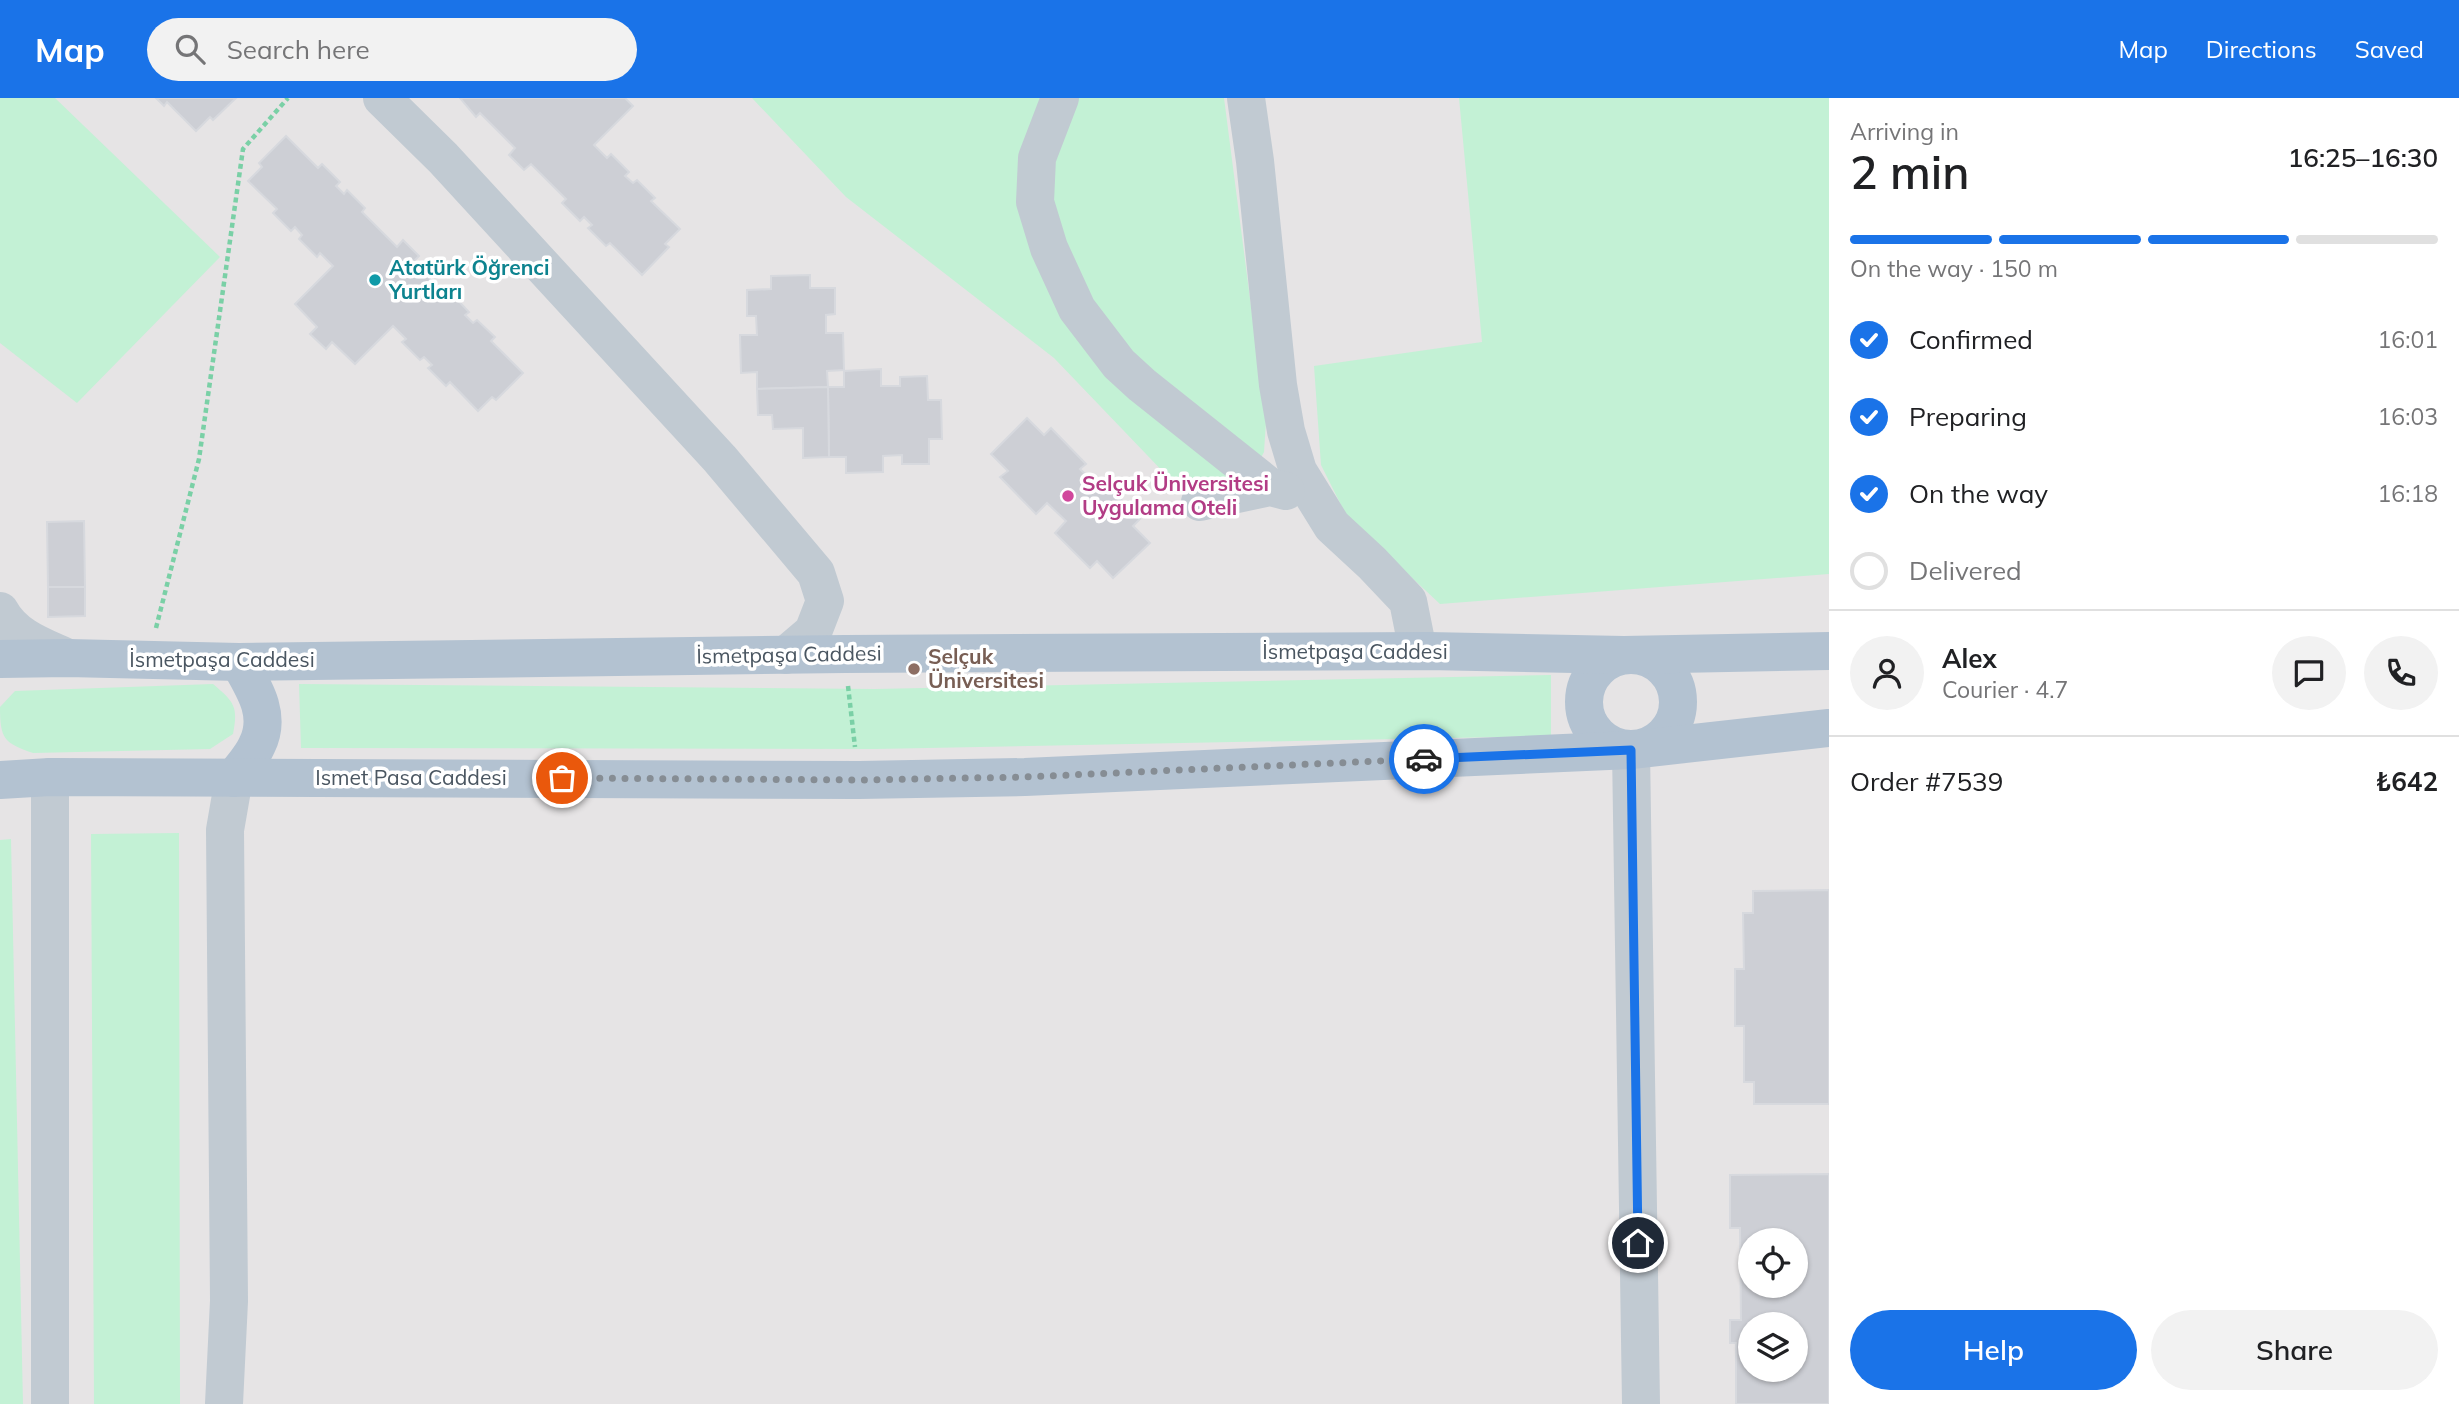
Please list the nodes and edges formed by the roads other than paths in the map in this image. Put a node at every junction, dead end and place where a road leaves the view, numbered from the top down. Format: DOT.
graph roads {
  1 [pos="382,98"];
  2 [pos="1060,98"];
  3 [pos="1246,98"];
  4 [pos="1270,487"];
  5 [pos="1315,499"];
  6 [pos="1200,502"];
  7 [pos="0,611"];
  8 [pos="1418,651"];
  9 [pos="1829,651"];
  10 [pos="786,654"];
  11 [pos="1624,655"];
  12 [pos="68,658"];
  13 [pos="0,659"];
  14 [pos="239,662"];
  15 [pos="1829,728"];
  16 [pos="1631,750"];
  17 [pos="50,777"];
  18 [pos="234,778"];
  19 [pos="1,779"];
  20 [pos="50,1404"];
  21 [pos="224,1404"];
  22 [pos="1641,1404"];
  1 -- 10 [label="street"];
  2 -- 4 [label="street"];
  3 -- 5 [label="street"];
  4 -- 5 [label="street"];
  4 -- 6 [label="street"];
  5 -- 8 [label="street"];
  7 -- 12 [label="street"];
  8 -- 10 [label="main road, İsmetpaşa Caddesi"];
  8 -- 11 [label="main road, İsmetpaşa Caddesi"];
  9 -- 11 [label="main road, İsmetpaşa Caddesi"];
  10 -- 14 [label="main road, İsmetpaşa Caddesi"];
  11 -- 16 [label="main road"];
  11 -- 16 [label="main road"];
  12 -- 13 [label="main road, İsmetpaşa Caddesi"];
  12 -- 14 [label="main road, İsmetpaşa Caddesi"];
  14 -- 18 [label="main road"];
  15 -- 16 [label="main road, Ismet Pasa Caddesi"];
  16 -- 18 [label="main road, Ismet Pasa Caddesi"];
  16 -- 22 [label="street"];
  17 -- 18 [label="main road, Ismet Pasa Caddesi"];
  17 -- 19 [label="main road, Ismet Pasa Caddesi"];
  17 -- 20 [label="street"];
  18 -- 21 [label="street"];
}
